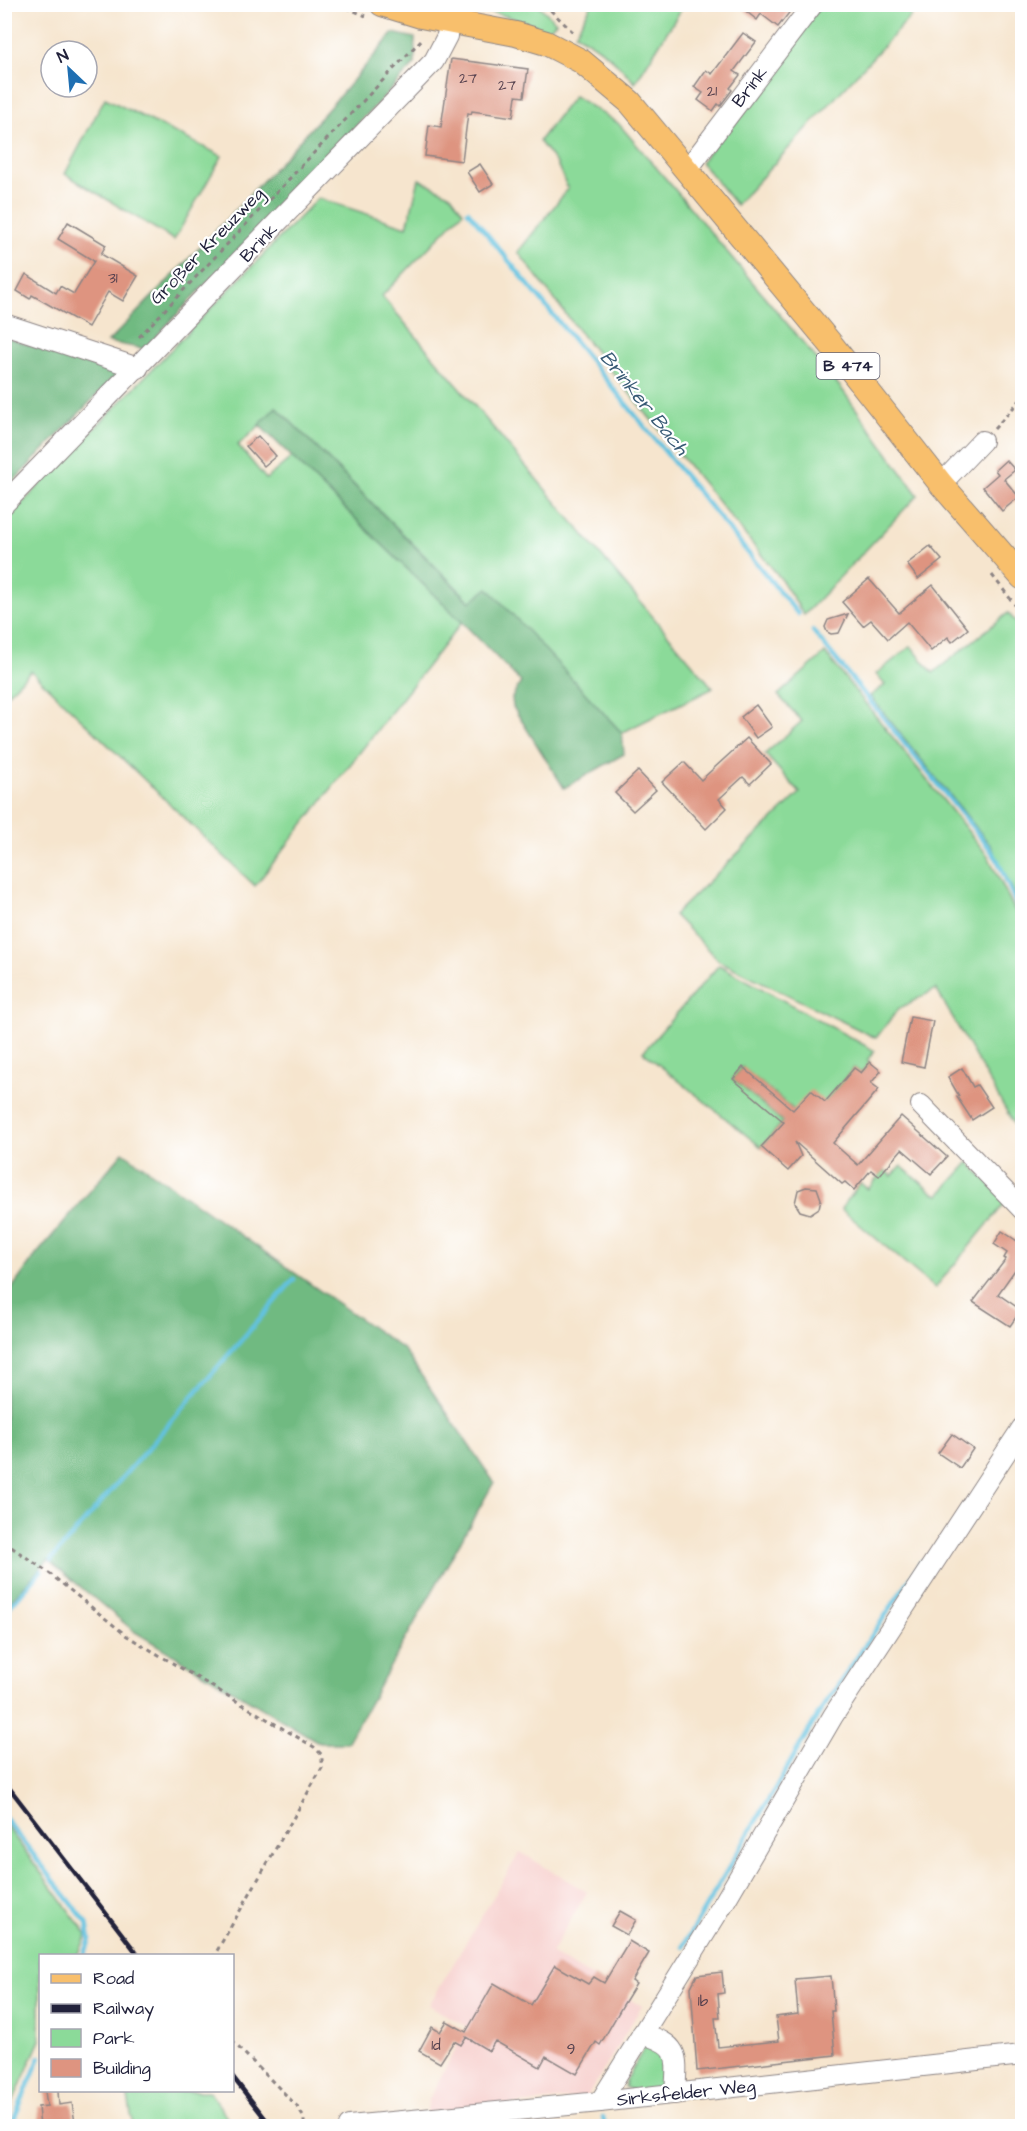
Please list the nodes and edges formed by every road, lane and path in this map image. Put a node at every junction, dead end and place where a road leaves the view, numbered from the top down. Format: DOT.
graph roads {
  1 [pos="382,4"];
  2 [pos="544,4"];
  3 [pos="813,4"];
  4 [pos="449,21"];
  5 [pos="570,28"];
  6 [pos="428,33"];
  7 [pos="687,170"];
  8 [pos="4,324"];
  9 [pos="117,360"];
  10 [pos="138,368"];
  11 [pos="1023,398"];
  12 [pos="982,441"];
  13 [pos="941,484"];
  14 [pos="4,504"];
  15 [pos="1023,577"];
  16 [pos="921,1104"];
  17 [pos="1023,1209"];
  18 [pos="1023,1428"];
  19 [pos="4,1542"];
  20 [pos="215,1954"];
  21 [pos="642,2034"];
  22 [pos="234,2044"];
  23 [pos="1023,2055"];
  24 [pos="675,2094"];
  25 [pos="600,2102"];
  26 [pos="304,2127"];
  27 [pos="349,2127"];
  1 -- 4 [label="main road, B 474"];
  2 -- 5 [label="path"];
  3 -- 7 [label="street, Brink"];
  4 -- 7 [label="main road, B 474"];
  4 -- 10 [label="street, Brink"];
  6 -- 9 [label="path, Großer Kreuzweg"];
  7 -- 13 [label="main road, B 474"];
  8 -- 9 [label="street"];
  9 -- 10 [label="street"];
  10 -- 14 [label="street, Brink"];
  11 -- 12 [label="path"];
  12 -- 13 [label="street"];
  13 -- 15 [label="main road, B 474"];
  16 -- 17 [label="street"];
  18 -- 21 [label="street"];
  19 -- 20 [label="path"];
  21 -- 24 [label="street"];
  21 -- 25 [label="street"];
  22 -- 26 [label="path"];
  23 -- 24 [label="street, Sirksfelder Weg"];
  24 -- 25 [label="street, Sirksfelder Weg"];
  25 -- 27 [label="street, Sirksfelder Weg"];
}
